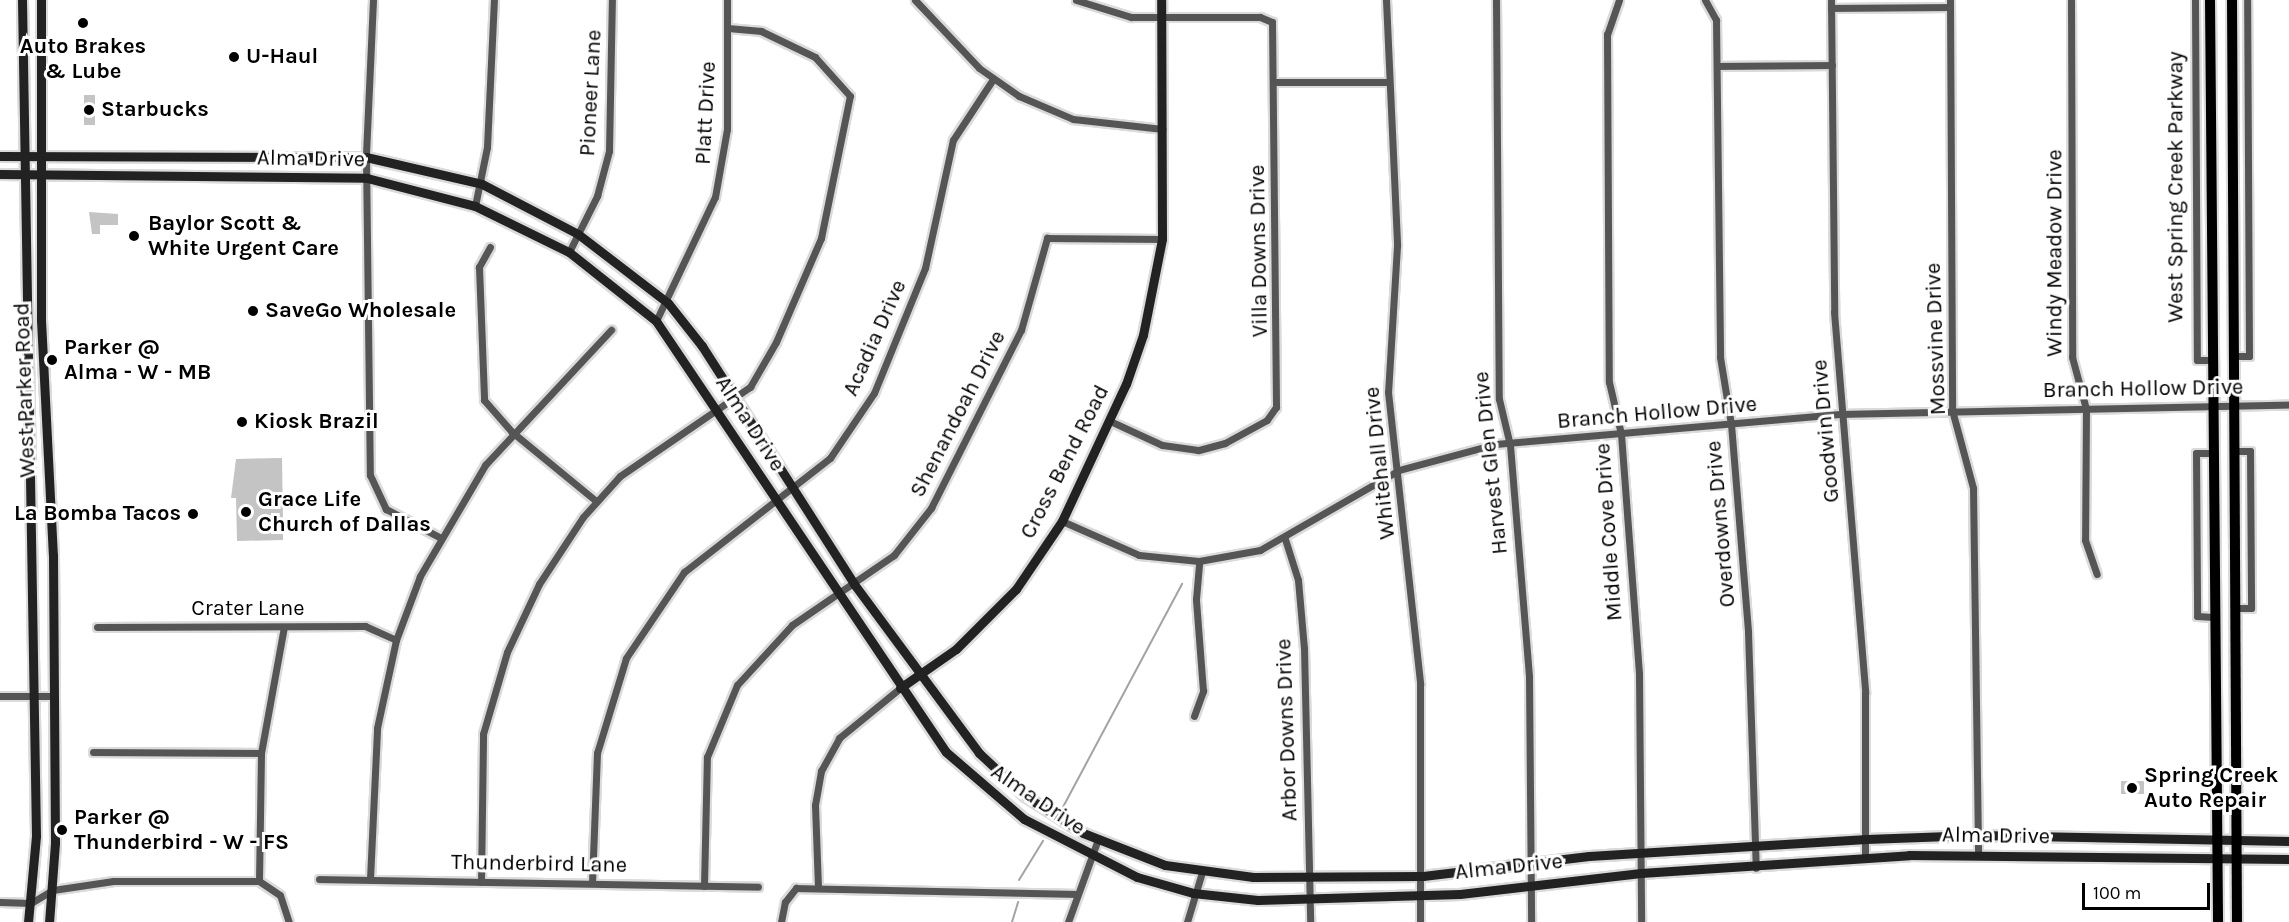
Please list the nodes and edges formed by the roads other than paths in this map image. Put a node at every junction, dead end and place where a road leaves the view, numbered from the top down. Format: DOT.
graph roads {
  1 [pos="22,0"];
  2 [pos="41,0"];
  3 [pos="373,0"];
  4 [pos="494,0"];
  5 [pos="612,0"];
  6 [pos="728,0"];
  7 [pos="915,0"];
  8 [pos="1076,0"];
  9 [pos="1161,0"];
  10 [pos="1386,0"];
  11 [pos="1496,0"];
  12 [pos="1619,0"];
  13 [pos="1705,0"];
  14 [pos="2071,0"];
  15 [pos="2195,0"];
  16 [pos="2210,0"];
  17 [pos="2232,0"];
  18 [pos="2247,0"];
  19 [pos="1831,4"];
  20 [pos="1950,4"];
  21 [pos="1161,18"];
  22 [pos="41,19"];
  23 [pos="22,20"];
  24 [pos="728,28"];
  25 [pos="1717,66"];
  26 [pos="1832,66"];
  27 [pos="993,79"];
  28 [pos="1275,82"];
  29 [pos="1386,82"];
  30 [pos="1162,129"];
  31 [pos="0,156"];
  32 [pos="24,156"];
  33 [pos="42,157"];
  34 [pos="206,157"];
  35 [pos="366,157"];
  36 [pos="0,174"];
  37 [pos="24,174"];
  38 [pos="41,174"];
  39 [pos="206,178"];
  40 [pos="367,178"];
  41 [pos="482,184"];
  42 [pos="475,206"];
  43 [pos="578,234"];
  44 [pos="1162,239"];
  45 [pos="490,247"];
  46 [pos="569,252"];
  47 [pos="668,303"];
  48 [pos="25,320"];
  49 [pos="41,320"];
  50 [pos="656,321"];
  51 [pos="611,330"];
  52 [pos="2233,356"];
  53 [pos="2211,360"];
  54 [pos="738,400"];
  55 [pos="2233,405"];
  56 [pos="2289,405"];
  57 [pos="2211,406"];
  58 [pos="718,408"];
  59 [pos="2086,409"];
  60 [pos="1952,410"];
  61 [pos="1842,414"];
  62 [pos="1110,421"];
  63 [pos="26,424"];
  64 [pos="1731,424"];
  65 [pos="44,426"];
  66 [pos="512,432"];
  67 [pos="1621,434"];
  68 [pos="1510,444"];
  69 [pos="2233,451"];
  70 [pos="2212,453"];
  71 [pos="1399,470"];
  72 [pos="794,489"];
  73 [pos="596,501"];
  74 [pos="777,502"];
  75 [pos="1062,521"];
  76 [pos="440,537"];
  77 [pos="1285,539"];
  78 [pos="34,552"];
  79 [pos="53,555"];
  80 [pos="1199,561"];
  81 [pos="2097,574"];
  82 [pos="854,584"];
  83 [pos="837,596"];
  84 [pos="2235,608"];
  85 [pos="2213,617"];
  86 [pos="97,627"];
  87 [pos="284,627"];
  88 [pos="396,640"];
  89 [pos="919,676"];
  90 [pos="900,688"];
  91 [pos="0,696"];
  92 [pos="34,696"];
  93 [pos="53,696"];
  94 [pos="1194,716"];
  95 [pos="93,752"];
  96 [pos="261,753"];
  97 [pos="1977,835"];
  98 [pos="2111,837"];
  99 [pos="1866,839"];
  100 [pos="2216,839"];
  101 [pos="2237,839"];
  102 [pos="2289,841"];
  103 [pos="1097,842"];
  104 [pos="1755,845"];
  105 [pos="1642,852"];
  106 [pos="1978,854"];
  107 [pos="1089,857"];
  108 [pos="1865,858"];
  109 [pos="2110,858"];
  110 [pos="2216,859"];
  111 [pos="2237,859"];
  112 [pos="2289,859"];
  113 [pos="1535,861"];
  114 [pos="1756,868"];
  115 [pos="1202,872"];
  116 [pos="1641,873"];
  117 [pos="1423,876"];
  118 [pos="1310,877"];
  119 [pos="319,879"];
  120 [pos="370,879"];
  121 [pos="259,881"];
  122 [pos="481,882"];
  123 [pos="592,883"];
  124 [pos="1533,883"];
  125 [pos="704,886"];
  126 [pos="758,887"];
  127 [pos="818,887"];
  128 [pos="53,890"];
  129 [pos="1193,893"];
  130 [pos="1075,894"];
  131 [pos="1423,894"];
  132 [pos="1309,898"];
  133 [pos="0,902"];
  134 [pos="31,903"];
  135 [pos="28,922"];
  136 [pos="50,922"];
  137 [pos="289,922"];
  138 [pos="781,922"];
  139 [pos="1068,922"];
  140 [pos="1187,922"];
  141 [pos="1310,922"];
  142 [pos="1420,922"];
  143 [pos="1531,922"];
  144 [pos="1641,922"];
  145 [pos="2218,922"];
  146 [pos="2237,922"];
  1 -- 23 [label="main road, West Parker Road"];
  2 -- 22 [label="main road, West Parker Road"];
  3 -- 35 [label="street"];
  4 -- 41 [label="street"];
  5 -- 43 [label="street, Pioneer Lane"];
  6 -- 24 [label="street, Platt Drive"];
  7 -- 27 [label="street"];
  8 -- 21 [label="street"];
  9 -- 21 [label="main road, Cross Bend Road"];
  10 -- 29 [label="street, Whitehall Drive"];
  11 -- 68 [label="street, Harvest Glen Drive"];
  12 -- 67 [label="street, Middle Cove Drive"];
  13 -- 25 [label="street, Overdowns Drive"];
  14 -- 59 [label="street, Windy Meadow Drive"];
  15 -- 53 [label="street, West Spring Creek Parkway"];
  16 -- 53 [label="main road, West Spring Creek Parkway"];
  17 -- 52 [label="main road"];
  18 -- 52 [label="street"];
  19 -- 20 [label="street"];
  19 -- 26 [label="street, Goodwin Drive"];
  20 -- 60 [label="street, Mossvine Drive"];
  21 -- 28 [label="street, Villa Downs Drive"];
  21 -- 30 [label="main road, Cross Bend Road"];
  22 -- 23 [label="main road"];
  22 -- 33 [label="main road, West Parker Road"];
  23 -- 32 [label="main road, West Parker Road"];
  24 -- 47 [label="street, Platt Drive"];
  24 -- 54 [label="street"];
  25 -- 26 [label="street"];
  25 -- 64 [label="street, Overdowns Drive"];
  26 -- 61 [label="street, Goodwin Drive"];
  27 -- 30 [label="street"];
  27 -- 72 [label="street, Acadia Drive"];
  28 -- 29 [label="street"];
  28 -- 62 [label="street, Villa Downs Drive"];
  29 -- 71 [label="street, Whitehall Drive"];
  30 -- 44 [label="main road, Cross Bend Road"];
  31 -- 32 [label="main road, Alma Drive"];
  32 -- 33 [label="main road, Alma Drive"];
  32 -- 37 [label="main road, West Parker Road"];
  33 -- 34 [label="main road, Alma Drive"];
  33 -- 38 [label="main road, West Parker Road"];
  34 -- 35 [label="main road, Alma Drive"];
  34 -- 39 [label="main road"];
  35 -- 40 [label="street"];
  35 -- 41 [label="main road, Alma Drive"];
  36 -- 37 [label="main road, Alma Drive"];
  37 -- 38 [label="main road, Alma Drive"];
  37 -- 48 [label="main road, West Parker Road"];
  38 -- 39 [label="main road, Alma Drive"];
  38 -- 49 [label="main road, West Parker Road"];
  39 -- 40 [label="main road, Alma Drive"];
  40 -- 42 [label="main road, Alma Drive"];
  40 -- 76 [label="street"];
  41 -- 42 [label="street"];
  41 -- 43 [label="main road, Alma Drive"];
  42 -- 46 [label="main road, Alma Drive"];
  43 -- 46 [label="street, Pioneer Lane"];
  43 -- 47 [label="main road, Alma Drive"];
  44 -- 62 [label="main road, Cross Bend Road"];
  44 -- 82 [label="street, Shenandoah Drive"];
  45 -- 66 [label="street"];
  46 -- 50 [label="main road, Alma Drive"];
  47 -- 50 [label="street, Platt Drive"];
  47 -- 54 [label="main road, Alma Drive"];
  48 -- 49 [label="main road"];
  48 -- 63 [label="main road, West Parker Road"];
  49 -- 65 [label="main road, West Parker Road"];
  50 -- 58 [label="main road, Alma Drive"];
  51 -- 66 [label="street"];
  52 -- 55 [label="main road"];
  53 -- 57 [label="main road, West Spring Creek Parkway"];
  54 -- 58 [label="street"];
  54 -- 72 [label="main road, Alma Drive"];
  55 -- 56 [label="street, Branch Hollow Drive"];
  55 -- 57 [label="street, Branch Hollow Drive"];
  55 -- 69 [label="main road"];
  57 -- 59 [label="street, Branch Hollow Drive"];
  57 -- 70 [label="main road, West Spring Creek Parkway"];
  58 -- 73 [label="street"];
  58 -- 74 [label="main road, Alma Drive"];
  59 -- 60 [label="street, Branch Hollow Drive"];
  59 -- 81 [label="street, Windy Meadow Drive"];
  60 -- 61 [label="street, Branch Hollow Drive"];
  60 -- 97 [label="street, Mossvine Drive"];
  61 -- 64 [label="street, Branch Hollow Drive"];
  61 -- 99 [label="street, Goodwin Drive"];
  62 -- 75 [label="main road, Cross Bend Road"];
  63 -- 65 [label="main road"];
  63 -- 78 [label="main road, West Parker Road"];
  64 -- 67 [label="street, Branch Hollow Drive"];
  64 -- 104 [label="street, Overdowns Drive"];
  65 -- 79 [label="main road, West Parker Road"];
  66 -- 73 [label="street"];
  66 -- 76 [label="street"];
  67 -- 68 [label="street, Branch Hollow Drive"];
  67 -- 105 [label="street, Middle Cove Drive"];
  68 -- 71 [label="street, Branch Hollow Drive"];
  68 -- 113 [label="street, Harvest Glen Drive"];
  69 -- 84 [label="main road"];
  69 -- 84 [label="street"];
  70 -- 85 [label="main road, West Spring Creek Parkway"];
  70 -- 85 [label="street"];
  71 -- 77 [label="street, Branch Hollow Drive"];
  71 -- 117 [label="street, Whitehall Drive"];
  72 -- 74 [label="street, Acadia Drive"];
  72 -- 82 [label="main road, Alma Drive"];
  73 -- 122 [label="street"];
  74 -- 83 [label="main road, Alma Drive"];
  74 -- 123 [label="street, Acadia Drive"];
  75 -- 80 [label="street, Branch Hollow Drive"];
  75 -- 89 [label="main road, Cross Bend Road"];
  76 -- 88 [label="street"];
  77 -- 80 [label="street, Branch Hollow Drive"];
  77 -- 118 [label="street, Arbor Downs Drive"];
  78 -- 79 [label="main road"];
  78 -- 92 [label="main road, West Parker Road"];
  79 -- 93 [label="main road, West Parker Road"];
  80 -- 94 [label="street"];
  82 -- 83 [label="street, Shenandoah Drive"];
  82 -- 89 [label="main road, Alma Drive"];
  83 -- 90 [label="main road, Alma Drive"];
  83 -- 125 [label="street, Shenandoah Drive"];
  84 -- 101 [label="main road"];
  85 -- 100 [label="main road, West Spring Creek Parkway"];
  86 -- 87 [label="street, Crater Lane"];
  87 -- 88 [label="street, Crater Lane"];
  87 -- 96 [label="street"];
  88 -- 120 [label="street"];
  89 -- 90 [label="main road, Cross Bend Road"];
  89 -- 103 [label="main road, Alma Drive"];
  90 -- 107 [label="main road, Alma Drive"];
  90 -- 127 [label="street, Cross Bend Road"];
  91 -- 92 [label="street"];
  92 -- 93 [label="street"];
  92 -- 134 [label="main road, West Parker Road"];
  93 -- 128 [label="main road, West Parker Road"];
  95 -- 96 [label="street"];
  96 -- 121 [label="street"];
  97 -- 98 [label="main road, Alma Drive"];
  97 -- 99 [label="main road, Alma Drive"];
  97 -- 106 [label="street, Mossvine Drive"];
  98 -- 100 [label="main road, Alma Drive"];
  98 -- 109 [label="main road"];
  99 -- 104 [label="main road, Alma Drive"];
  99 -- 108 [label="street, Goodwin Drive"];
  100 -- 101 [label="main road, Alma Drive"];
  100 -- 110 [label="main road, West Spring Creek Parkway"];
  101 -- 102 [label="main road, Alma Drive"];
  101 -- 111 [label="main road"];
  103 -- 107 [label="street"];
  103 -- 115 [label="main road, Alma Drive"];
  104 -- 105 [label="main road, Alma Drive"];
  104 -- 114 [label="street, Overdowns Drive"];
  105 -- 113 [label="main road, Alma Drive"];
  105 -- 116 [label="street, Middle Cove Drive"];
  106 -- 108 [label="main road, Alma Drive"];
  106 -- 109 [label="main road, Alma Drive"];
  107 -- 129 [label="main road, Alma Drive"];
  107 -- 130 [label="street"];
  108 -- 114 [label="main road, Alma Drive"];
  109 -- 110 [label="main road, Alma Drive"];
  110 -- 111 [label="main road, Alma Drive"];
  110 -- 145 [label="main road, West Spring Creek Parkway"];
  111 -- 112 [label="main road, Alma Drive"];
  111 -- 146 [label="main road"];
  113 -- 117 [label="main road, Alma Drive"];
  113 -- 124 [label="street, Harvest Glen Drive"];
  114 -- 116 [label="main road, Alma Drive"];
  115 -- 118 [label="main road, Alma Drive"];
  115 -- 129 [label="street"];
  116 -- 124 [label="main road, Alma Drive"];
  116 -- 144 [label="street, Middle Cove Drive"];
  117 -- 118 [label="main road, Alma Drive"];
  117 -- 131 [label="street, Whitehall Drive"];
  118 -- 132 [label="street, Arbor Downs Drive"];
  119 -- 120 [label="street, Thunderbird Lane"];
  120 -- 122 [label="street, Thunderbird Lane"];
  121 -- 128 [label="street"];
  121 -- 137 [label="street"];
  122 -- 123 [label="street, Thunderbird Lane"];
  123 -- 125 [label="street, Thunderbird Lane"];
  124 -- 131 [label="main road, Alma Drive"];
  124 -- 143 [label="street, Harvest Glen Drive"];
  125 -- 126 [label="street, Thunderbird Lane"];
  127 -- 130 [label="street"];
  127 -- 138 [label="street"];
  128 -- 134 [label="street"];
  128 -- 136 [label="main road, West Parker Road"];
  129 -- 132 [label="main road, Alma Drive"];
  129 -- 140 [label="street"];
  130 -- 139 [label="street"];
  131 -- 132 [label="main road, Alma Drive"];
  131 -- 142 [label="street, Whitehall Drive"];
  132 -- 141 [label="street, Arbor Downs Drive"];
  133 -- 134 [label="street"];
  134 -- 135 [label="main road, West Parker Road"];
}
